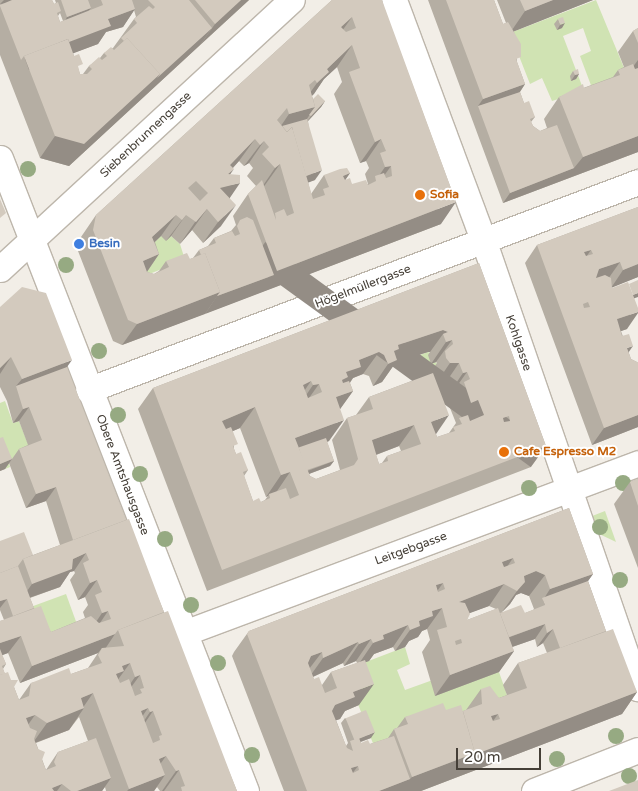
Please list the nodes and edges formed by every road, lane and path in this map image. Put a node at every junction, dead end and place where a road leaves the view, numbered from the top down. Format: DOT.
graph roads {
  1 [pos="292,0"];
  2 [pos="394,0"];
  3 [pos="0,158"];
  4 [pos="638,182"];
  5 [pos="31,241"];
  6 [pos="484,242"];
  7 [pos="0,269"];
  8 [pos="88,390"];
  9 [pos="638,463"];
  10 [pos="568,490"];
  11 [pos="184,633"];
  12 [pos="638,688"];
  13 [pos="638,750"];
  14 [pos="246,791"];
  15 [pos="534,791"];
  1 -- 5 [label="street, Siebenbrunnengasse"];
  2 -- 6 [label="street, Kohlgasse"];
  3 -- 5 [label="street, Obere Amtshausgasse"];
  4 -- 6 [label="street, Högelmüllergasse"];
  5 -- 7 [label="street, Siebenbrunnengasse"];
  5 -- 8 [label="street, Obere Amtshausgasse"];
  6 -- 8 [label="street, Högelmüllergasse"];
  6 -- 10 [label="street, Kohlgasse"];
  8 -- 11 [label="street, Obere Amtshausgasse"];
  9 -- 10 [label="street, Leitgebgasse"];
  10 -- 11 [label="street, Leitgebgasse"];
  10 -- 12 [label="street, Kohlgasse"];
  11 -- 14 [label="street, Obere Amtshausgasse"];
  13 -- 15 [label="street"];
}
